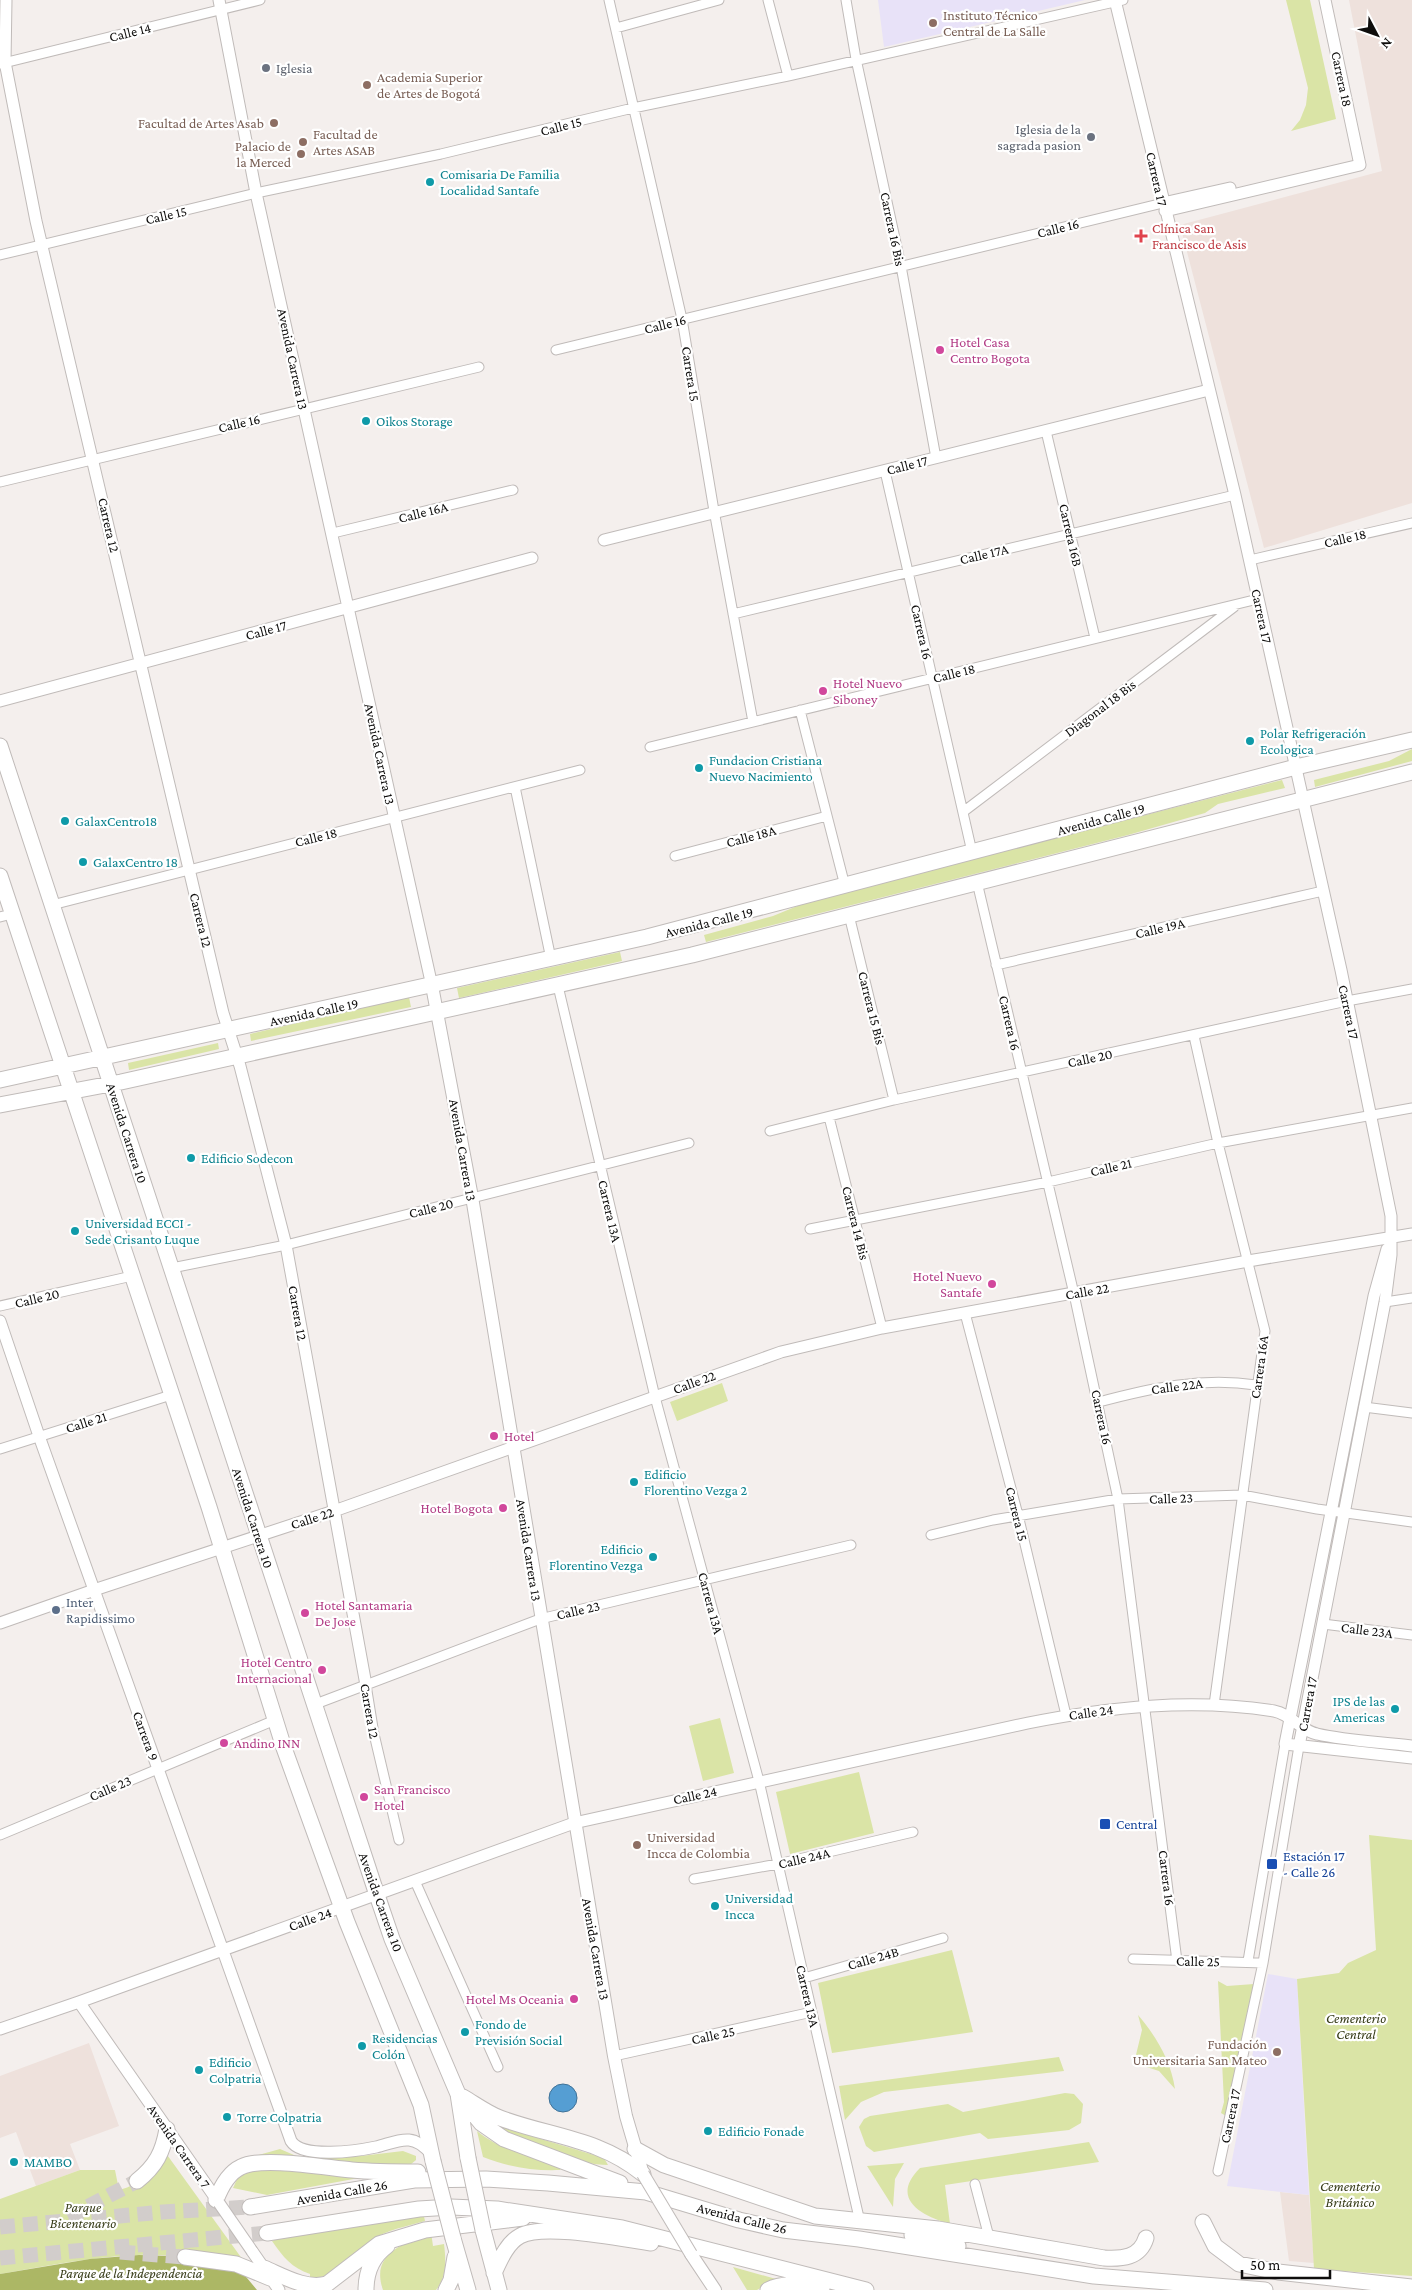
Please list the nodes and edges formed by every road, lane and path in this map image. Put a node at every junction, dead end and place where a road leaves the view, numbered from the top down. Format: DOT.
graph roads {
  1 [pos="6,0"];
  2 [pos="260,0"];
  3 [pos="609,0"];
  4 [pos="720,0"];
  5 [pos="768,0"];
  6 [pos="846,0"];
  7 [pos="1325,0"];
  8 [pos="1118,1"];
  9 [pos="220,5"];
  10 [pos="616,28"];
  11 [pos="856,59"];
  12 [pos="3,63"];
  13 [pos="788,76"];
  14 [pos="632,108"];
  15 [pos="1358,157"];
  16 [pos="256,193"];
  17 [pos="1164,207"];
  18 [pos="43,244"];
  19 [pos="0,255"];
  20 [pos="902,266"];
  21 [pos="682,319"];
  22 [pos="556,350"];
  23 [pos="479,367"];
  24 [pos="1210,390"];
  25 [pos="304,408"];
  26 [pos="1046,431"];
  27 [pos="93,458"];
  28 [pos="936,458"];
  29 [pos="885,470"];
  30 [pos="0,482"];
  31 [pos="513,490"];
  32 [pos="1235,495"];
  33 [pos="714,513"];
  34 [pos="1412,523"];
  35 [pos="333,534"];
  36 [pos="1071,534"];
  37 [pos="604,540"];
  38 [pos="532,558"];
  39 [pos="1250,560"];
  40 [pos="908,572"];
  41 [pos="1258,599"];
  42 [pos="1238,604"];
  43 [pos="348,606"];
  44 [pos="733,614"];
  45 [pos="1095,638"];
  46 [pos="140,664"];
  47 [pos="932,678"];
  48 [pos="0,701"];
  49 [pos="800,710"];
  50 [pos="753,722"];
  51 [pos="1412,740"];
  52 [pos="0,746"];
  53 [pos="650,747"];
  54 [pos="1296,767"];
  55 [pos="580,770"];
  56 [pos="1412,772"];
  57 [pos="515,787"];
  58 [pos="1302,799"];
  59 [pos="963,812"];
  60 [pos="827,816"];
  61 [pos="394,818"];
  62 [pos="972,852"];
  63 [pos="675,856"];
  64 [pos="189,870"];
  65 [pos="0,876"];
  66 [pos="977,882"];
  67 [pos="844,886"];
  68 [pos="1323,890"];
  69 [pos="52,904"];
  70 [pos="850,915"];
  71 [pos="6,916"];
  72 [pos="551,959"];
  73 [pos="996,965"];
  74 [pos="432,986"];
  75 [pos="558,986"];
  76 [pos="1412,989"];
  77 [pos="1347,1001"];
  78 [pos="438,1013"];
  79 [pos="228,1030"];
  80 [pos="1194,1036"];
  81 [pos="238,1056"];
  82 [pos="102,1058"];
  83 [pos="63,1066"];
  84 [pos="1022,1072"];
  85 [pos="0,1080"];
  86 [pos="111,1084"];
  87 [pos="71,1092"];
  88 [pos="894,1100"];
  89 [pos="0,1105"];
  90 [pos="1412,1108"];
  91 [pos="1371,1116"];
  92 [pos="829,1117"];
  93 [pos="770,1131"];
  94 [pos="689,1143"];
  95 [pos="1218,1143"];
  96 [pos="599,1165"];
  97 [pos="1048,1182"];
  98 [pos="472,1198"];
  99 [pos="856,1220"];
  100 [pos="810,1229"];
  101 [pos="1412,1234"];
  102 [pos="1391,1236"];
  103 [pos="286,1245"];
  104 [pos="1248,1261"];
  105 [pos="172,1268"];
  106 [pos="132,1276"];
  107 [pos="1074,1294"];
  108 [pos="1412,1298"];
  109 [pos="1385,1302"];
  110 [pos="0,1306"];
  111 [pos="965,1313"];
  112 [pos="0,1322"];
  113 [pos="882,1328"];
  114 [pos="1256,1385"];
  115 [pos="171,1395"];
  116 [pos="655,1397"];
  117 [pos="1099,1402"];
  118 [pos="1364,1408"];
  119 [pos="1412,1413"];
  120 [pos="39,1436"];
  121 [pos="0,1448"];
  122 [pos="512,1449"];
  123 [pos="1242,1496"];
  124 [pos="1118,1499"];
  125 [pos="334,1511"];
  126 [pos="1332,1511"];
  127 [pos="1344,1513"];
  128 [pos="1018,1515"];
  129 [pos="1412,1522"];
  130 [pos="931,1535"];
  131 [pos="259,1536"];
  132 [pos="851,1544"];
  133 [pos="221,1547"];
  134 [pos="705,1580"];
  135 [pos="94,1590"];
  136 [pos="540,1619"];
  137 [pos="0,1623"];
  138 [pos="1323,1624"];
  139 [pos="1412,1635"];
  140 [pos="366,1685"];
  141 [pos="313,1705"];
  142 [pos="1214,1705"];
  143 [pos="1145,1706"];
  144 [pos="1066,1715"];
  145 [pos="1290,1717"];
  146 [pos="276,1720"];
  147 [pos="1303,1727"];
  148 [pos="1285,1744"];
  149 [pos="1299,1746"];
  150 [pos="1412,1746"];
  151 [pos="1412,1758"];
  152 [pos="157,1768"];
  153 [pos="759,1781"];
  154 [pos="574,1823"];
  155 [pos="913,1832"];
  156 [pos="0,1835"];
  157 [pos="399,1840"];
  158 [pos="778,1864"];
  159 [pos="694,1880"];
  160 [pos="415,1881"];
  161 [pos="377,1895"];
  162 [pos="342,1907"];
  163 [pos="943,1938"];
  164 [pos="223,1950"];
  165 [pos="1133,1959"];
  166 [pos="1177,1961"];
  167 [pos="1248,1962"];
  168 [pos="1263,1963"];
  169 [pos="804,1978"];
  170 [pos="79,2002"];
  171 [pos="812,2012"];
  172 [pos="0,2029"];
  173 [pos="614,2056"];
  174 [pos="498,2067"];
  175 [pos="458,2094"];
  176 [pos="168,2129"];
  177 [pos="635,2149"];
  178 [pos="432,2158"];
  179 [pos="1218,2171"];
  180 [pos="643,2174"];
  181 [pos="486,2179"];
  182 [pos="138,2181"];
  183 [pos="975,2184"];
  184 [pos="646,2192"];
  185 [pos="218,2202"];
  186 [pos="250,2207"];
  187 [pos="542,2216"];
  188 [pos="860,2222"];
  189 [pos="1203,2222"];
  190 [pos="425,2230"];
  191 [pos="267,2233"];
  192 [pos="989,2237"];
  193 [pos="1146,2238"];
  194 [pos="937,2240"];
  195 [pos="454,2243"];
  196 [pos="697,2251"];
  197 [pos="185,2257"];
  198 [pos="494,2273"];
  199 [pos="274,2283"];
  200 [pos="1412,2287"];
  201 [pos="366,2290"];
  202 [pos="446,2290"];
  203 [pos="468,2290"];
  204 [pos="499,2290"];
  205 [pos="715,2290"];
  206 [pos="768,2290"];
  207 [pos="842,2290"];
  208 [pos="866,2290"];
  209 [pos="1265,2290"];
  1 -- 12 [label="street, Carrera 12"];
  2 -- 9 [label="street, Calle 14"];
  3 -- 10 [label="street, Carrera 15"];
  4 -- 10 [label="street"];
  5 -- 13 [label="street"];
  6 -- 11 [label="street, Carrera 16 Bis"];
  7 -- 15 [label="street, Carrera 18"];
  8 -- 11 [label="street, Calle 15"];
  8 -- 17 [label="street, Carrera 17"];
  9 -- 12 [label="street, Calle 14"];
  9 -- 16 [label="street, Avenida Carrera 13"];
  10 -- 14 [label="street, Carrera 15"];
  11 -- 13 [label="street, Calle 15"];
  11 -- 20 [label="street, Carrera 16 Bis"];
  12 -- 18 [label="street, Carrera 12"];
  13 -- 14 [label="street, Calle 15"];
  14 -- 16 [label="street, Calle 15"];
  14 -- 21 [label="street, Carrera 15"];
  15 -- 17 [label="street, Calle 16"];
  16 -- 18 [label="street, Calle 15"];
  16 -- 25 [label="street, Avenida Carrera 13"];
  17 -- 20 [label="street, Calle 16"];
  17 -- 24 [label="street, Carrera 17"];
  18 -- 19 [label="street, Calle 15"];
  18 -- 27 [label="street, Carrera 12"];
  20 -- 21 [label="street, Calle 16"];
  20 -- 28 [label="street, Carrera 16 Bis"];
  21 -- 22 [label="street, Calle 16"];
  21 -- 33 [label="street, Carrera 15"];
  23 -- 25 [label="street, Calle 16"];
  24 -- 26 [label="street, Calle 17"];
  24 -- 32 [label="street, Carrera 17"];
  25 -- 27 [label="street, Calle 16"];
  25 -- 35 [label="street, Avenida Carrera 13"];
  26 -- 28 [label="street, Calle 17"];
  26 -- 36 [label="street, Carrera 16B"];
  27 -- 30 [label="street, Calle 16"];
  27 -- 46 [label="street, Carrera 12"];
  28 -- 29 [label="street, Calle 17"];
  29 -- 33 [label="street, Calle 17"];
  29 -- 40 [label="street, Carrera 16"];
  31 -- 35 [label="street, Calle 16A"];
  32 -- 36 [label="street, Calle 17A"];
  32 -- 39 [label="street, Carrera 17"];
  33 -- 37 [label="street, Calle 17"];
  33 -- 44 [label="street, Carrera 15"];
  34 -- 39 [label="street, Calle 18"];
  35 -- 43 [label="street, Avenida Carrera 13"];
  36 -- 40 [label="street, Calle 17A"];
  36 -- 45 [label="street, Carrera 16B"];
  38 -- 43 [label="street, Calle 17"];
  39 -- 41 [label="street, Carrera 17"];
  40 -- 44 [label="street, Calle 17A"];
  40 -- 47 [label="street, Carrera 16"];
  41 -- 42 [label="street, Calle 18"];
  41 -- 54 [label="street, Carrera 17"];
  42 -- 45 [label="street, Calle 18"];
  42 -- 59 [label="street, Diagonal 18 Bis"];
  43 -- 46 [label="street, Calle 17"];
  43 -- 61 [label="street, Avenida Carrera 13"];
  44 -- 50 [label="street, Carrera 15"];
  45 -- 47 [label="street, Calle 18"];
  46 -- 48 [label="street, Calle 17"];
  46 -- 64 [label="street, Carrera 12"];
  47 -- 49 [label="street, Calle 18"];
  47 -- 59 [label="street, Carrera 16"];
  49 -- 50 [label="street, Calle 18"];
  49 -- 60 [label="street"];
  50 -- 53 [label="street, Calle 18"];
  51 -- 54 [label="main road, Avenida Calle 19"];
  52 -- 69 [label="main road, Avenida Carrera 10"];
  54 -- 58 [label="street, Carrera 17"];
  54 -- 62 [label="main road, Avenida Calle 19"];
  55 -- 57 [label="street, Calle 18"];
  56 -- 58 [label="main road, Avenida Calle 19"];
  57 -- 61 [label="street, Calle 18"];
  57 -- 72 [label="street"];
  58 -- 66 [label="main road, Avenida Calle 19"];
  58 -- 68 [label="street, Carrera 17"];
  59 -- 62 [label="street, Carrera 16"];
  60 -- 63 [label="street, Calle 18A"];
  60 -- 67 [label="street"];
  61 -- 64 [label="street, Calle 18"];
  61 -- 74 [label="street, Avenida Carrera 13"];
  62 -- 67 [label="main road, Avenida Calle 19"];
  64 -- 69 [label="street, Calle 18"];
  64 -- 79 [label="street, Carrera 12"];
  65 -- 71 [label="main road"];
  66 -- 70 [label="main road, Avenida Calle 19"];
  66 -- 73 [label="street, Carrera 16"];
  67 -- 72 [label="main road, Avenida Calle 19"];
  68 -- 73 [label="street, Calle 19A"];
  68 -- 77 [label="street, Carrera 17"];
  69 -- 82 [label="main road, Avenida Carrera 10"];
  70 -- 75 [label="main road, Avenida Calle 19"];
  70 -- 88 [label="street, Carrera 15 Bis"];
  71 -- 83 [label="main road"];
  72 -- 74 [label="main road, Avenida Calle 19"];
  73 -- 84 [label="street, Carrera 16"];
  74 -- 78 [label="main road, Avenida Carrera 13"];
  74 -- 79 [label="main road, Avenida Calle 19"];
  75 -- 78 [label="main road, Avenida Calle 19"];
  75 -- 96 [label="street, Carrera 13A"];
  76 -- 77 [label="street, Calle 20"];
  77 -- 80 [label="street, Calle 20"];
  77 -- 91 [label="street, Carrera 17"];
  78 -- 81 [label="main road, Avenida Calle 19"];
  78 -- 98 [label="main road, Avenida Carrera 13"];
  79 -- 81 [label="street, Carrera 12"];
  79 -- 82 [label="main road, Avenida Calle 19"];
  80 -- 84 [label="street, Calle 20"];
  80 -- 95 [label="street, Carrera 16A"];
  81 -- 86 [label="main road, Avenida Calle 19"];
  81 -- 103 [label="street, Carrera 12"];
  82 -- 83 [label="main road, Avenida Calle 19"];
  82 -- 86 [label="main road, Avenida Carrera 10"];
  83 -- 85 [label="main road, Avenida Calle 19"];
  83 -- 87 [label="main road"];
  84 -- 88 [label="street, Calle 20"];
  84 -- 97 [label="street, Carrera 16"];
  86 -- 87 [label="main road, Avenida Calle 19"];
  86 -- 105 [label="main road, Avenida Carrera 10"];
  87 -- 89 [label="main road, Avenida Calle 19"];
  87 -- 106 [label="main road"];
  88 -- 92 [label="street, Calle 20"];
  90 -- 91 [label="street, Calle 21"];
  91 -- 95 [label="street, Calle 21"];
  91 -- 102 [label="street, Carrera 17"];
  92 -- 93 [label="street, Calle 20"];
  92 -- 99 [label="street, Carrera 14 Bis"];
  94 -- 96 [label="street, Calle 20"];
  95 -- 97 [label="street, Calle 21"];
  95 -- 104 [label="street, Carrera 16A"];
  96 -- 98 [label="street, Calle 20"];
  96 -- 116 [label="street, Carrera 13A"];
  97 -- 99 [label="street, Calle 21"];
  97 -- 107 [label="street, Carrera 16"];
  98 -- 103 [label="street, Calle 20"];
  98 -- 122 [label="main road, Avenida Carrera 13"];
  99 -- 100 [label="street, Calle 21"];
  99 -- 113 [label="street, Carrera 14 Bis"];
  101 -- 102 [label="street, Calle 22"];
  102 -- 104 [label="street, Calle 22"];
  102 -- 109 [label="street, Carrera 17"];
  102 -- 126 [label="street, Carrera 17"];
  103 -- 105 [label="street, Calle 20"];
  103 -- 125 [label="street, Carrera 12"];
  104 -- 107 [label="street, Calle 22"];
  104 -- 114 [label="street, Carrera 16A"];
  105 -- 131 [label="main road, Avenida Carrera 10"];
  106 -- 110 [label="street, Calle 20"];
  106 -- 115 [label="main road"];
  107 -- 111 [label="street, Calle 22"];
  107 -- 117 [label="street, Carrera 16"];
  108 -- 109 [label="street"];
  109 -- 118 [label="street, Carrera 17"];
  111 -- 113 [label="street, Calle 22"];
  111 -- 128 [label="street, Carrera 15"];
  112 -- 120 [label="street, Carrera 9"];
  113 -- 116 [label="street, Calle 22"];
  114 -- 117 [label="street, Calle 22A"];
  114 -- 123 [label="street, Carrera 16A"];
  115 -- 120 [label="street, Calle 21"];
  115 -- 133 [label="main road"];
  116 -- 122 [label="street, Calle 22"];
  116 -- 134 [label="street, Carrera 13A"];
  117 -- 124 [label="street, Carrera 16"];
  118 -- 119 [label="street"];
  118 -- 127 [label="street, Carrera 17"];
  120 -- 121 [label="street, Calle 21"];
  120 -- 135 [label="street, Carrera 9"];
  122 -- 125 [label="street, Calle 22"];
  122 -- 136 [label="main road, Avenida Carrera 13"];
  123 -- 124 [label="street, Calle 23"];
  123 -- 126 [label="street, Calle 23"];
  123 -- 142 [label="street, Carrera 16A"];
  124 -- 128 [label="street, Calle 23"];
  124 -- 143 [label="street, Carrera 16"];
  125 -- 131 [label="street, Calle 22"];
  125 -- 140 [label="street, Carrera 12"];
  126 -- 127 [label="street, Calle 23"];
  126 -- 145 [label="street, Carrera 17"];
  127 -- 129 [label="street, Calle 23"];
  127 -- 138 [label="street, Carrera 17"];
  128 -- 130 [label="street, Calle 23"];
  128 -- 144 [label="street, Carrera 15"];
  131 -- 133 [label="street, Calle 22"];
  131 -- 141 [label="main road, Avenida Carrera 10"];
  132 -- 134 [label="street, Calle 23"];
  133 -- 135 [label="street, Calle 22"];
  133 -- 146 [label="main road"];
  134 -- 136 [label="street, Calle 23"];
  134 -- 153 [label="street, Carrera 13A"];
  135 -- 137 [label="street, Calle 22"];
  135 -- 152 [label="street, Carrera 9"];
  136 -- 140 [label="street, Calle 23"];
  136 -- 154 [label="main road, Avenida Carrera 13"];
  138 -- 139 [label="street, Calle 23A"];
  138 -- 147 [label="street, Carrera 17"];
  140 -- 141 [label="street, Calle 23"];
  140 -- 157 [label="street, Carrera 12"];
  141 -- 161 [label="main road, Avenida Carrera 10"];
  142 -- 143 [label="street, Calle 24"];
  142 -- 145 [label="street, Calle 24"];
  143 -- 144 [label="street, Calle 24"];
  143 -- 166 [label="street, Carrera 16"];
  144 -- 153 [label="street, Calle 24"];
  145 -- 147 [label="street, Calle 24"];
  145 -- 148 [label="street, Carrera 17"];
  146 -- 152 [label="street, Calle 23"];
  146 -- 162 [label="main road"];
  147 -- 149 [label="street, Carrera 17"];
  147 -- 150 [label="street, Calle 24"];
  148 -- 149 [label="street"];
  148 -- 167 [label="street, Carrera 17"];
  149 -- 151 [label="street"];
  149 -- 168 [label="street, Carrera 17"];
  152 -- 156 [label="street, Calle 23"];
  152 -- 164 [label="street, Carrera 9"];
  153 -- 154 [label="street, Calle 24"];
  153 -- 158 [label="street, Carrera 13A"];
  154 -- 160 [label="street, Calle 24"];
  154 -- 173 [label="main road, Avenida Carrera 13"];
  155 -- 158 [label="street, Calle 24A"];
  158 -- 159 [label="street, Calle 24A"];
  158 -- 169 [label="street, Carrera 13A"];
  160 -- 161 [label="street, Calle 24"];
  160 -- 174 [label="street"];
  161 -- 162 [label="street, Calle 24"];
  161 -- 175 [label="main road, Avenida Carrera 10"];
  162 -- 164 [label="street, Calle 24"];
  162 -- 178 [label="main road"];
  163 -- 169 [label="street, Calle 24B"];
  164 -- 170 [label="street, Calle 24"];
  164 -- 178 [label="street, Carrera 9"];
  165 -- 166 [label="street, Calle 25"];
  166 -- 167 [label="street, Calle 25"];
  167 -- 168 [label="street, Calle 25"];
  168 -- 179 [label="street, Carrera 17"];
  169 -- 171 [label="street, Carrera 13A"];
  170 -- 172 [label="street, Calle 24"];
  170 -- 176 [label="street, Avenida Carrera 7"];
  171 -- 173 [label="street, Calle 25"];
  171 -- 188 [label="street, Carrera 13A"];
  173 -- 177 [label="main road, Avenida Carrera 13"];
  175 -- 180 [label="main road"];
  175 -- 184 [label="main road"];
  175 -- 198 [label="main road, Avenida Carrera 10, bridge"];
  176 -- 182 [label="main road"];
  176 -- 185 [label="street, Avenida Carrera 7"];
  177 -- 180 [label="main road, Avenida Carrera 13"];
  177 -- 188 [label="main road"];
  178 -- 195 [label="main road, bridge"];
  180 -- 196 [label="main road, Avenida Carrera 13, bridge"];
  181 -- 184 [label="main road, Avenida Calle 26"];
  181 -- 185 [label="main road"];
  181 -- 186 [label="main road, Avenida Calle 26"];
  183 -- 192 [label="street"];
  184 -- 194 [label="main road, Avenida Calle 26"];
  185 -- 199 [label="street, Avenida Carrera 7, bridge"];
  187 -- 190 [label="main road"];
  187 -- 191 [label="main road, Avenida Calle 26"];
  187 -- 196 [label="main road, Avenida Calle 26"];
  188 -- 194 [label="main road"];
  189 -- 200 [label="main road"];
  190 -- 199 [label="main road"];
  190 -- 201 [label="main road"];
  192 -- 193 [label="main road"];
  192 -- 194 [label="main road"];
  194 -- 209 [label="main road"];
  195 -- 202 [label="main road"];
  195 -- 203 [label="main road"];
  196 -- 198 [label="main road"];
  196 -- 205 [label="main road, Avenida Carrera 13"];
  196 -- 208 [label="main road, Avenida Calle 26"];
  197 -- 199 [label="main road"];
  198 -- 204 [label="main road, Avenida Carrera 10"];
  206 -- 207 [label="main road"];
}
